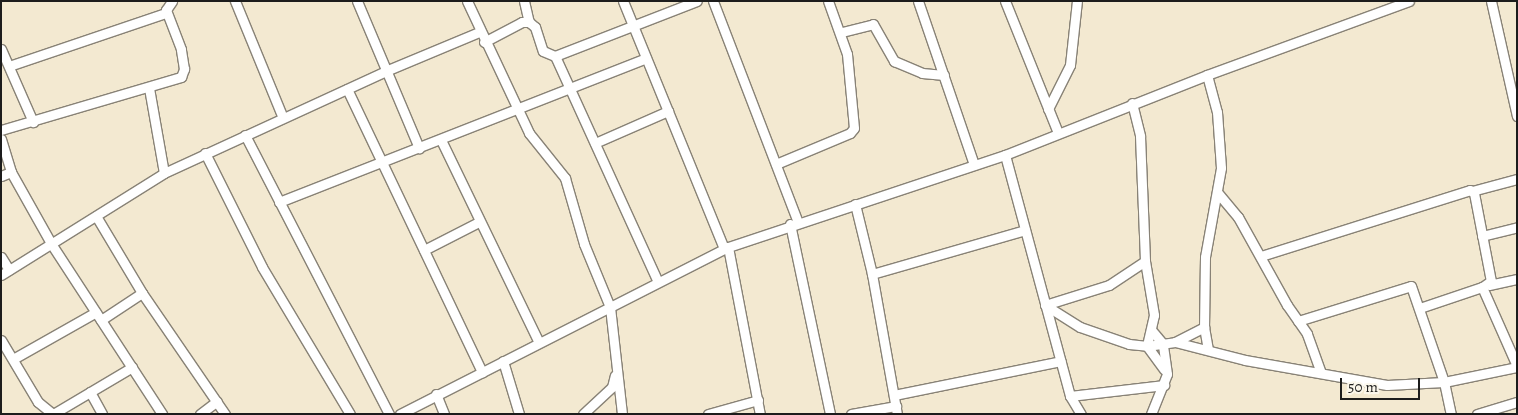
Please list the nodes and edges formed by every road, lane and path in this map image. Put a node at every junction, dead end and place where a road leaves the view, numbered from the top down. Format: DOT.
graph roads {
  1 [pos="172,1"];
  2 [pos="235,1"];
  3 [pos="357,1"];
  4 [pos="467,1"];
  5 [pos="524,1"];
  6 [pos="623,1"];
  7 [pos="714,1"];
  8 [pos="828,1"];
  9 [pos="918,1"];
  10 [pos="1005,1"];
  11 [pos="1076,1"];
  12 [pos="1409,1"];
  13 [pos="1491,1"];
  14 [pos="691,2"];
  15 [pos="166,13"];
  16 [pos="529,22"];
  17 [pos="632,25"];
  18 [pos="479,32"];
  19 [pos="842,32"];
  20 [pos="484,42"];
  21 [pos="1,49"];
  22 [pos="555,56"];
  23 [pos="646,58"];
  24 [pos="9,66"];
  25 [pos="388,70"];
  26 [pos="944,75"];
  27 [pos="1207,75"];
  28 [pos="571,86"];
  29 [pos="149,88"];
  30 [pos="347,88"];
  31 [pos="1132,104"];
  32 [pos="1048,109"];
  33 [pos="518,110"];
  34 [pos="668,111"];
  35 [pos="1517,116"];
  36 [pos="283,118"];
  37 [pos="33,122"];
  38 [pos="1,130"];
  39 [pos="1058,133"];
  40 [pos="245,135"];
  41 [pos="1,139"];
  42 [pos="441,140"];
  43 [pos="596,143"];
  44 [pos="419,148"];
  45 [pos="205,153"];
  46 [pos="1005,155"];
  47 [pos="382,162"];
  48 [pos="776,164"];
  49 [pos="974,165"];
  50 [pos="11,172"];
  51 [pos="164,173"];
  52 [pos="1,176"];
  53 [pos="1517,178"];
  54 [pos="1472,191"];
  55 [pos="1217,192"];
  56 [pos="279,202"];
  57 [pos="855,204"];
  58 [pos="96,216"];
  59 [pos="479,222"];
  60 [pos="794,223"];
  61 [pos="1517,227"];
  62 [pos="1025,230"];
  63 [pos="1482,236"];
  64 [pos="52,245"];
  65 [pos="726,247"];
  66 [pos="424,250"];
  67 [pos="1261,256"];
  68 [pos="1,258"];
  69 [pos="1145,261"];
  70 [pos="5,273"];
  71 [pos="872,274"];
  72 [pos="1517,279"];
  73 [pos="657,280"];
  74 [pos="1485,286"];
  75 [pos="142,293"];
  76 [pos="1045,305"];
  77 [pos="610,306"];
  78 [pos="1420,308"];
  79 [pos="99,316"];
  80 [pos="1298,321"];
  81 [pos="1204,327"];
  82 [pos="1152,331"];
  83 [pos="1,340"];
  84 [pos="1175,342"];
  85 [pos="539,343"];
  86 [pos="1163,344"];
  87 [pos="1147,346"];
  88 [pos="1208,350"];
  89 [pos="13,359"];
  90 [pos="503,361"];
  91 [pos="1061,361"];
  92 [pos="132,367"];
  93 [pos="1517,367"];
  94 [pos="617,368"];
  95 [pos="482,372"];
  96 [pos="1320,373"];
  97 [pos="1166,374"];
  98 [pos="1444,382"];
  99 [pos="1164,385"];
  100 [pos="90,392"];
  101 [pos="436,394"];
  102 [pos="894,396"];
  103 [pos="1070,396"];
  104 [pos="758,400"];
  105 [pos="217,401"];
  106 [pos="1517,402"];
  107 [pos="897,410"];
  108 [pos="102,414"];
  109 [pos="162,414"];
  110 [pos="200,414"];
  111 [pos="225,414"];
  112 [pos="350,414"];
  113 [pos="389,414"];
  114 [pos="400,414"];
  115 [pos="444,414"];
  116 [pos="519,414"];
  117 [pos="583,414"];
  118 [pos="622,414"];
  119 [pos="708,414"];
  120 [pos="760,414"];
  121 [pos="830,414"];
  122 [pos="851,414"];
  123 [pos="1081,414"];
  124 [pos="1151,414"];
  125 [pos="1451,414"];
  126 [pos="1477,414"];
  1 -- 15 [label="street"];
  2 -- 36 [label="street"];
  3 -- 25 [label="street"];
  4 -- 18 [label="street"];
  5 -- 16 [label="street"];
  6 -- 17 [label="street"];
  7 -- 48 [label="street"];
  8 -- 19 [label="street"];
  9 -- 26 [label="street"];
  10 -- 32 [label="street"];
  11 -- 32 [label="street"];
  12 -- 27 [label="street"];
  13 -- 35 [label="street"];
  14 -- 17 [label="street"];
  15 -- 24 [label="street"];
  15 -- 29 [label="street"];
  16 -- 20 [label="street"];
  16 -- 22 [label="street"];
  17 -- 22 [label="street"];
  17 -- 23 [label="street"];
  18 -- 20 [label="street"];
  18 -- 25 [label="street"];
  19 -- 26 [label="street"];
  19 -- 48 [label="street"];
  20 -- 33 [label="street"];
  21 -- 24 [label="street"];
  22 -- 28 [label="street"];
  23 -- 28 [label="street"];
  23 -- 34 [label="street"];
  24 -- 37 [label="street"];
  25 -- 30 [label="street"];
  25 -- 44 [label="street"];
  26 -- 49 [label="street"];
  27 -- 31 [label="street"];
  27 -- 55 [label="street"];
  28 -- 33 [label="street"];
  28 -- 43 [label="street"];
  29 -- 37 [label="street"];
  29 -- 51 [label="street"];
  30 -- 36 [label="street"];
  30 -- 47 [label="street"];
  31 -- 39 [label="street"];
  31 -- 69 [label="street"];
  32 -- 39 [label="street"];
  33 -- 42 [label="street"];
  33 -- 77 [label="street"];
  34 -- 43 [label="street"];
  34 -- 65 [label="street"];
  36 -- 40 [label="street"];
  37 -- 38 [label="street"];
  39 -- 46 [label="street"];
  40 -- 45 [label="street"];
  40 -- 56 [label="street"];
  41 -- 50 [label="street"];
  42 -- 44 [label="street"];
  42 -- 59 [label="street"];
  43 -- 73 [label="street"];
  44 -- 47 [label="street"];
  45 -- 51 [label="street"];
  45 -- 112 [label="street"];
  46 -- 49 [label="street"];
  46 -- 62 [label="street"];
  47 -- 56 [label="street"];
  47 -- 66 [label="street"];
  48 -- 60 [label="street"];
  49 -- 57 [label="street"];
  50 -- 52 [label="street"];
  50 -- 64 [label="street"];
  51 -- 58 [label="street"];
  53 -- 54 [label="street"];
  54 -- 63 [label="street"];
  54 -- 67 [label="street"];
  55 -- 67 [label="street"];
  55 -- 81 [label="street"];
  56 -- 113 [label="street"];
  57 -- 60 [label="street"];
  57 -- 71 [label="street"];
  58 -- 64 [label="street"];
  58 -- 75 [label="street"];
  59 -- 66 [label="street"];
  59 -- 85 [label="street"];
  60 -- 65 [label="street"];
  60 -- 121 [label="street"];
  61 -- 63 [label="street"];
  62 -- 71 [label="street"];
  62 -- 76 [label="street"];
  63 -- 74 [label="street"];
  64 -- 70 [label="street"];
  64 -- 79 [label="street"];
  65 -- 73 [label="street"];
  65 -- 104 [label="street"];
  66 -- 95 [label="street"];
  67 -- 80 [label="street"];
  68 -- 70 [label="street"];
  69 -- 76 [label="street"];
  69 -- 82 [label="street"];
  71 -- 102 [label="street"];
  72 -- 74 [label="street"];
  73 -- 77 [label="street"];
  74 -- 78 [label="street"];
  74 -- 93 [label="street"];
  75 -- 79 [label="street"];
  75 -- 105 [label="street"];
  76 -- 87 [label="street"];
  76 -- 91 [label="street"];
  77 -- 85 [label="street"];
  77 -- 94 [label="street"];
  78 -- 80 [label="street"];
  78 -- 98 [label="street"];
  79 -- 89 [label="street"];
  79 -- 92 [label="street"];
  80 -- 96 [label="street"];
  81 -- 84 [label="street"];
  81 -- 88 [label="street"];
  82 -- 86 [label="street"];
  82 -- 87 [label="street"];
  83 -- 89 [label="street"];
  84 -- 86 [label="street"];
  84 -- 88 [label="street"];
  85 -- 90 [label="street"];
  86 -- 87 [label="street"];
  86 -- 97 [label="street"];
  87 -- 97 [label="street"];
  88 -- 96 [label="street"];
  89 -- 100 [label="street"];
  90 -- 95 [label="street"];
  90 -- 116 [label="street"];
  91 -- 102 [label="street"];
  91 -- 103 [label="street"];
  92 -- 100 [label="street"];
  92 -- 109 [label="street"];
  93 -- 98 [label="street"];
  94 -- 117 [label="street"];
  94 -- 118 [label="street"];
  95 -- 101 [label="street"];
  96 -- 98 [label="street"];
  97 -- 99 [label="street"];
  98 -- 125 [label="street"];
  99 -- 103 [label="street"];
  99 -- 124 [label="street"];
  100 -- 108 [label="street"];
  101 -- 114 [label="street"];
  101 -- 115 [label="street"];
  102 -- 107 [label="street"];
  103 -- 123 [label="street"];
  104 -- 119 [label="street"];
  104 -- 120 [label="street"];
  105 -- 110 [label="street"];
  105 -- 111 [label="street"];
  106 -- 126 [label="street"];
  107 -- 122 [label="street"];
}
